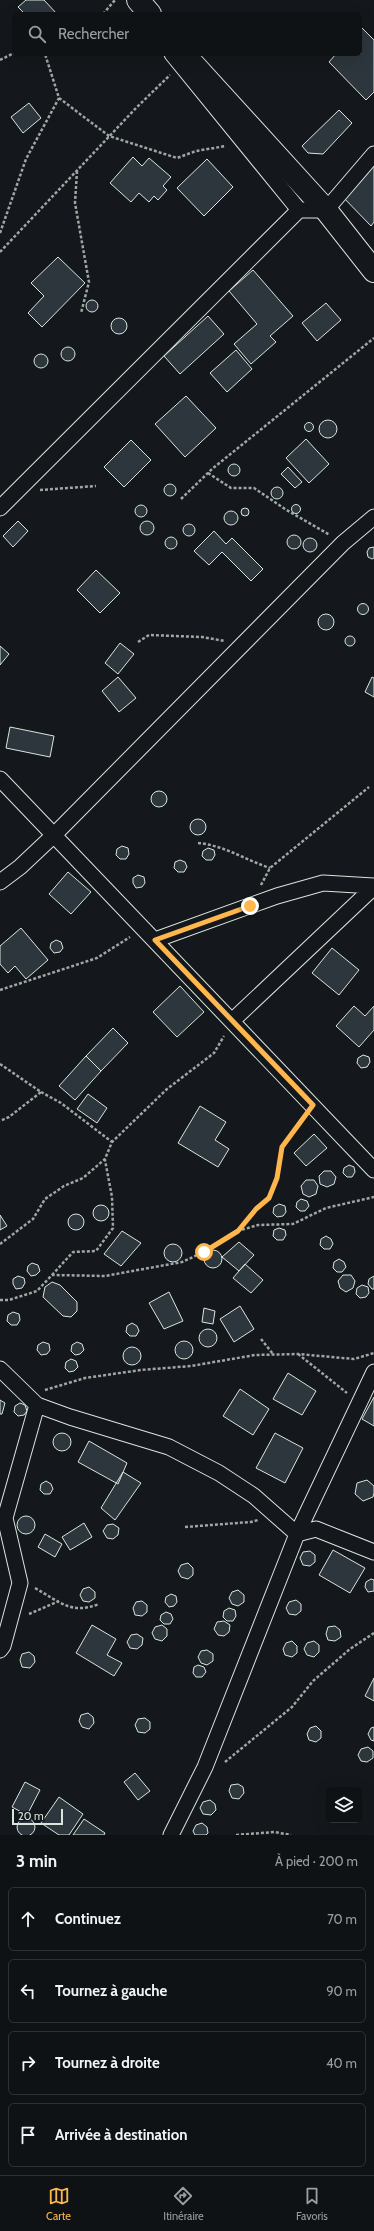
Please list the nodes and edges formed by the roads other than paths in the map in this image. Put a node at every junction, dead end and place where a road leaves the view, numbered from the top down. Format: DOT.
graph roads {
  1 [pos="132,0"];
  2 [pos="138,0"];
  3 [pos="141,12"];
  4 [pos="148,12"];
  5 [pos="179,57"];
  6 [pos="374,154"];
  7 [pos="299,210"];
  8 [pos="326,210"];
  9 [pos="374,271"];
  10 [pos="0,508"];
  11 [pos="374,518"];
  12 [pos="0,779"];
  13 [pos="54,835"];
  14 [pos="0,882"];
  15 [pos="374,886"];
  16 [pos="155,940"];
  17 [pos="232,1021"];
  18 [pos="374,1170"];
  19 [pos="0,1370"];
  20 [pos="374,1372"];
  21 [pos="37,1405"];
  22 [pos="297,1534"];
  23 [pos="374,1552"];
  24 [pos="0,1650"];
  25 [pos="171,1835"];
  1 -- 3 [label="street"];
  2 -- 4 [label="highway"];
  5 -- 7 [label="street"];
  5 -- 8 [label="highway"];
  6 -- 8 [label="street"];
  7 -- 8 [label="street"];
  7 -- 10 [label="street"];
  8 -- 9 [label="highway"];
  11 -- 13 [label="street"];
  12 -- 13 [label="street"];
  13 -- 14 [label="street"];
  13 -- 16 [label="street"];
  15 -- 16 [label="street"];
  15 -- 17 [label="street"];
  16 -- 17 [label="street"];
  17 -- 18 [label="street"];
  19 -- 21 [label="street"];
  20 -- 22 [label="street"];
  21 -- 22 [label="street"];
  21 -- 24 [label="street"];
  22 -- 23 [label="street"];
  22 -- 25 [label="street"];
}
